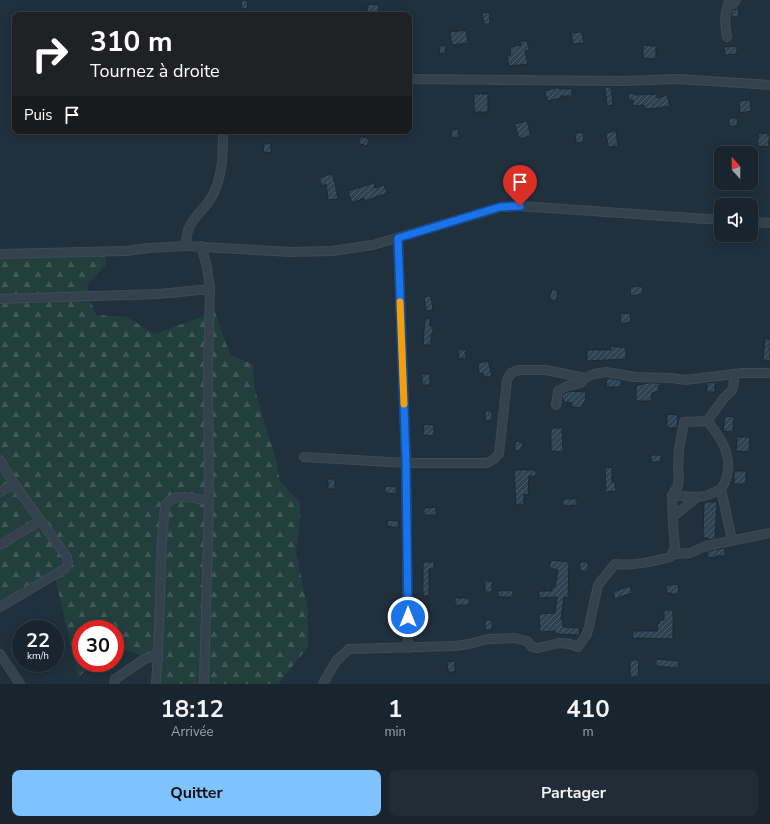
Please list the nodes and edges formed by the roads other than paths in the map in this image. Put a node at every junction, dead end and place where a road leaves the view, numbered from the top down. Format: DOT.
graph roads {
  1 [pos="736,0"];
  2 [pos="727,37"];
  3 [pos="412,79"];
  4 [pos="770,85"];
  5 [pos="223,134"];
  6 [pos="714,220"];
  7 [pos="758,222"];
  8 [pos="770,223"];
  9 [pos="398,238"];
  10 [pos="186,246"];
  11 [pos="201,246"];
  12 [pos="0,254"];
  13 [pos="210,289"];
  14 [pos="0,299"];
  15 [pos="770,373"];
  16 [pos="733,374"];
  17 [pos="584,378"];
  18 [pos="556,405"];
  19 [pos="707,422"];
  20 [pos="304,457"];
  21 [pos="0,460"];
  22 [pos="406,463"];
  23 [pos="14,484"];
  24 [pos="721,489"];
  25 [pos="0,492"];
  26 [pos="672,495"];
  27 [pos="696,498"];
  28 [pos="209,501"];
  29 [pos="674,516"];
  30 [pos="41,520"];
  31 [pos="770,533"];
  32 [pos="732,540"];
  33 [pos="0,545"];
  34 [pos="673,554"];
  35 [pos="0,607"];
  36 [pos="408,648"];
  37 [pos="158,653"];
  38 [pos="0,654"];
  39 [pos="20,684"];
  40 [pos="114,684"];
  41 [pos="156,684"];
  42 [pos="204,684"];
  43 [pos="324,684"];
  1 -- 2 [label="street"];
  3 -- 4 [label="street"];
  5 -- 10 [label="street"];
  6 -- 9 [label="street"];
  7 -- 8 [label="street"];
  9 -- 11 [label="street"];
  9 -- 22 [label="street"];
  10 -- 11 [label="street"];
  10 -- 12 [label="street"];
  11 -- 13 [label="street"];
  13 -- 14 [label="street"];
  13 -- 28 [label="street"];
  15 -- 16 [label="street"];
  16 -- 17 [label="street"];
  16 -- 19 [label="street"];
  17 -- 18 [label="street"];
  17 -- 22 [label="street"];
  19 -- 24 [label="street"];
  19 -- 26 [label="street"];
  20 -- 22 [label="street"];
  21 -- 23 [label="street"];
  22 -- 36 [label="street"];
  23 -- 25 [label="street"];
  23 -- 30 [label="street"];
  24 -- 27 [label="street"];
  24 -- 32 [label="street"];
  26 -- 27 [label="street"];
  26 -- 29 [label="street"];
  27 -- 29 [label="street"];
  28 -- 37 [label="street"];
  28 -- 42 [label="street"];
  29 -- 34 [label="street"];
  30 -- 33 [label="street"];
  30 -- 35 [label="street"];
  31 -- 32 [label="street"];
  32 -- 34 [label="street"];
  34 -- 36 [label="street"];
  36 -- 43 [label="street"];
  37 -- 40 [label="street"];
  37 -- 41 [label="street"];
  38 -- 39 [label="street"];
}
